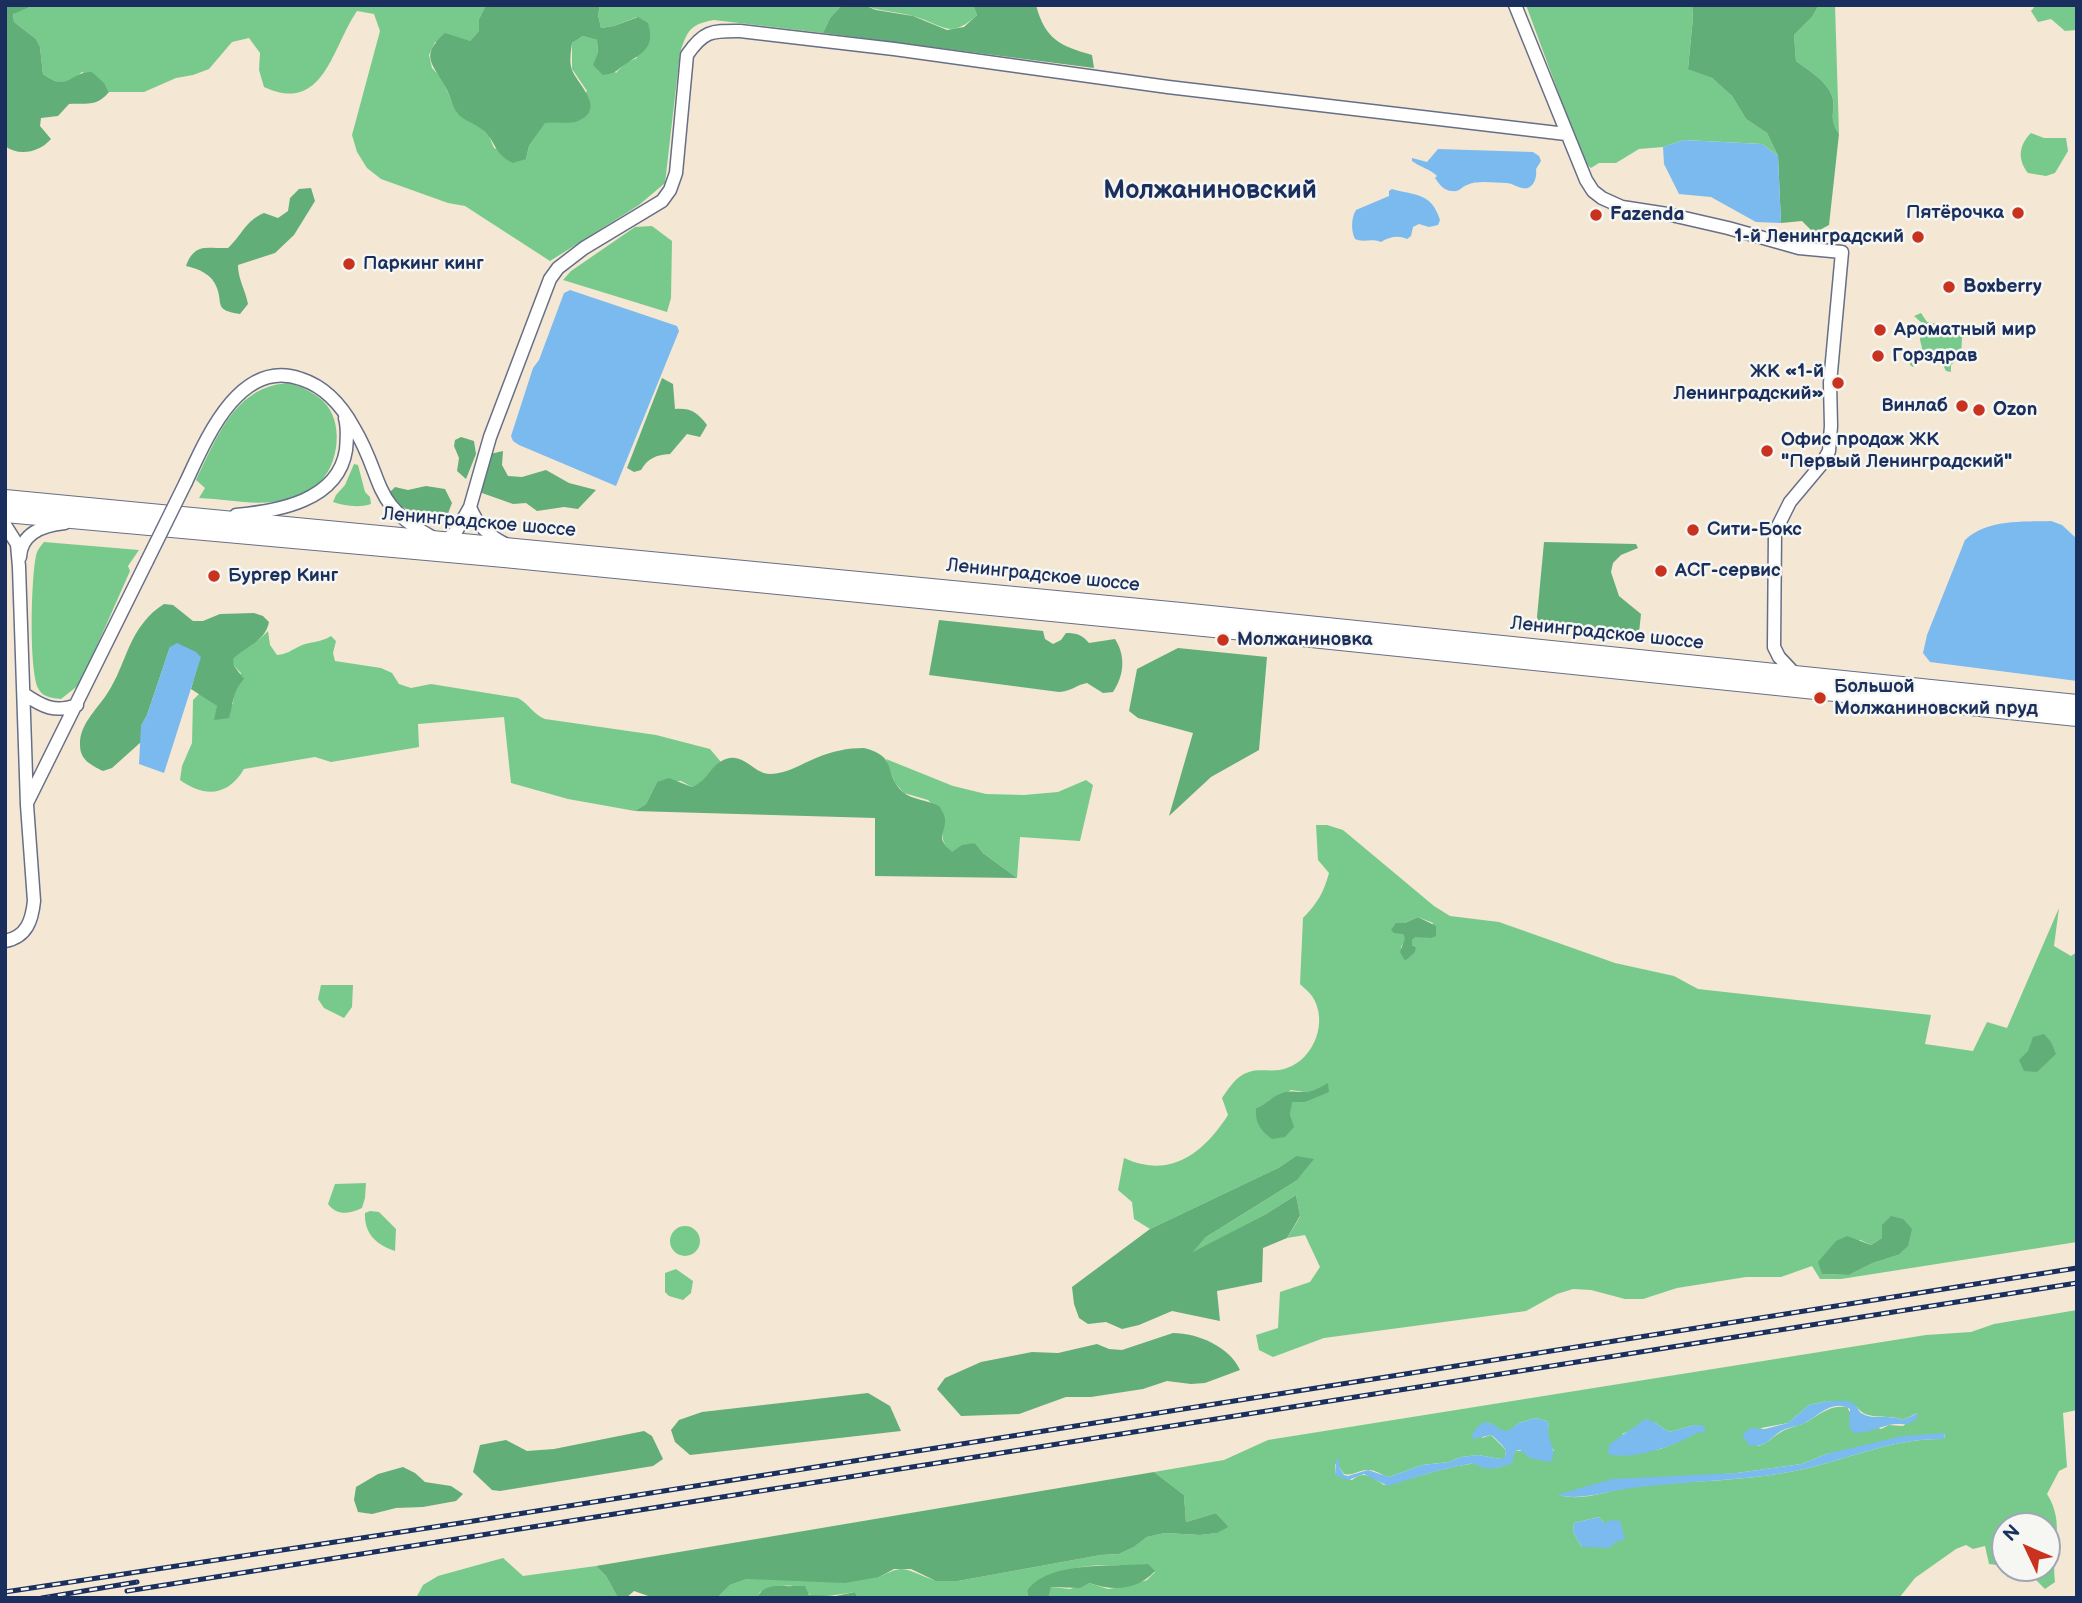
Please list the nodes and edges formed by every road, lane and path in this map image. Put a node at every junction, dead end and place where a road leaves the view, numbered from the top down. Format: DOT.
graph roads {
  1 [pos="1516,5"];
  2 [pos="1566,134"];
  3 [pos="342,411"];
  4 [pos="5,498"];
  5 [pos="470,507"];
  6 [pos="5,514"];
  7 [pos="204,518"];
  8 [pos="84,523"];
  9 [pos="5,525"];
  10 [pos="442,541"];
  11 [pos="511,548"];
  12 [pos="19,568"];
  13 [pos="1774,647"];
  14 [pos="1750,670"];
  15 [pos="1795,674"];
  16 [pos="24,694"];
  17 [pos="2077,703"];
  18 [pos="77,705"];
  19 [pos="2077,718"];
  20 [pos="27,805"];
  21 [pos="8,940"];
  1 -- 2 [label="street"];
  2 -- 5 [label="street"];
  2 -- 13 [label="street"];
  3 -- 7 [label="street"];
  3 -- 10 [label="street"];
  3 -- 18 [label="street, bridge"];
  4 -- 7 [label="highway, Ленинградское шоссе"];
  5 -- 10 [label="street"];
  5 -- 11 [label="street"];
  6 -- 8 [label="highway, Ленинградское шоссе"];
  7 -- 10 [label="highway, Ленинградское шоссе"];
  8 -- 12 [label="street"];
  8 -- 19 [label="highway, Ленинградское шоссе"];
  9 -- 12 [label="street"];
  10 -- 11 [label="highway, Ленинградское шоссе"];
  11 -- 14 [label="highway, Ленинградское шоссе"];
  12 -- 16 [label="street"];
  13 -- 14 [label="street"];
  13 -- 15 [label="street"];
  14 -- 15 [label="highway, Ленинградское шоссе"];
  15 -- 17 [label="highway, Ленинградское шоссе"];
  16 -- 18 [label="street"];
  16 -- 20 [label="street"];
  18 -- 20 [label="street"];
  20 -- 21 [label="street"];
}
